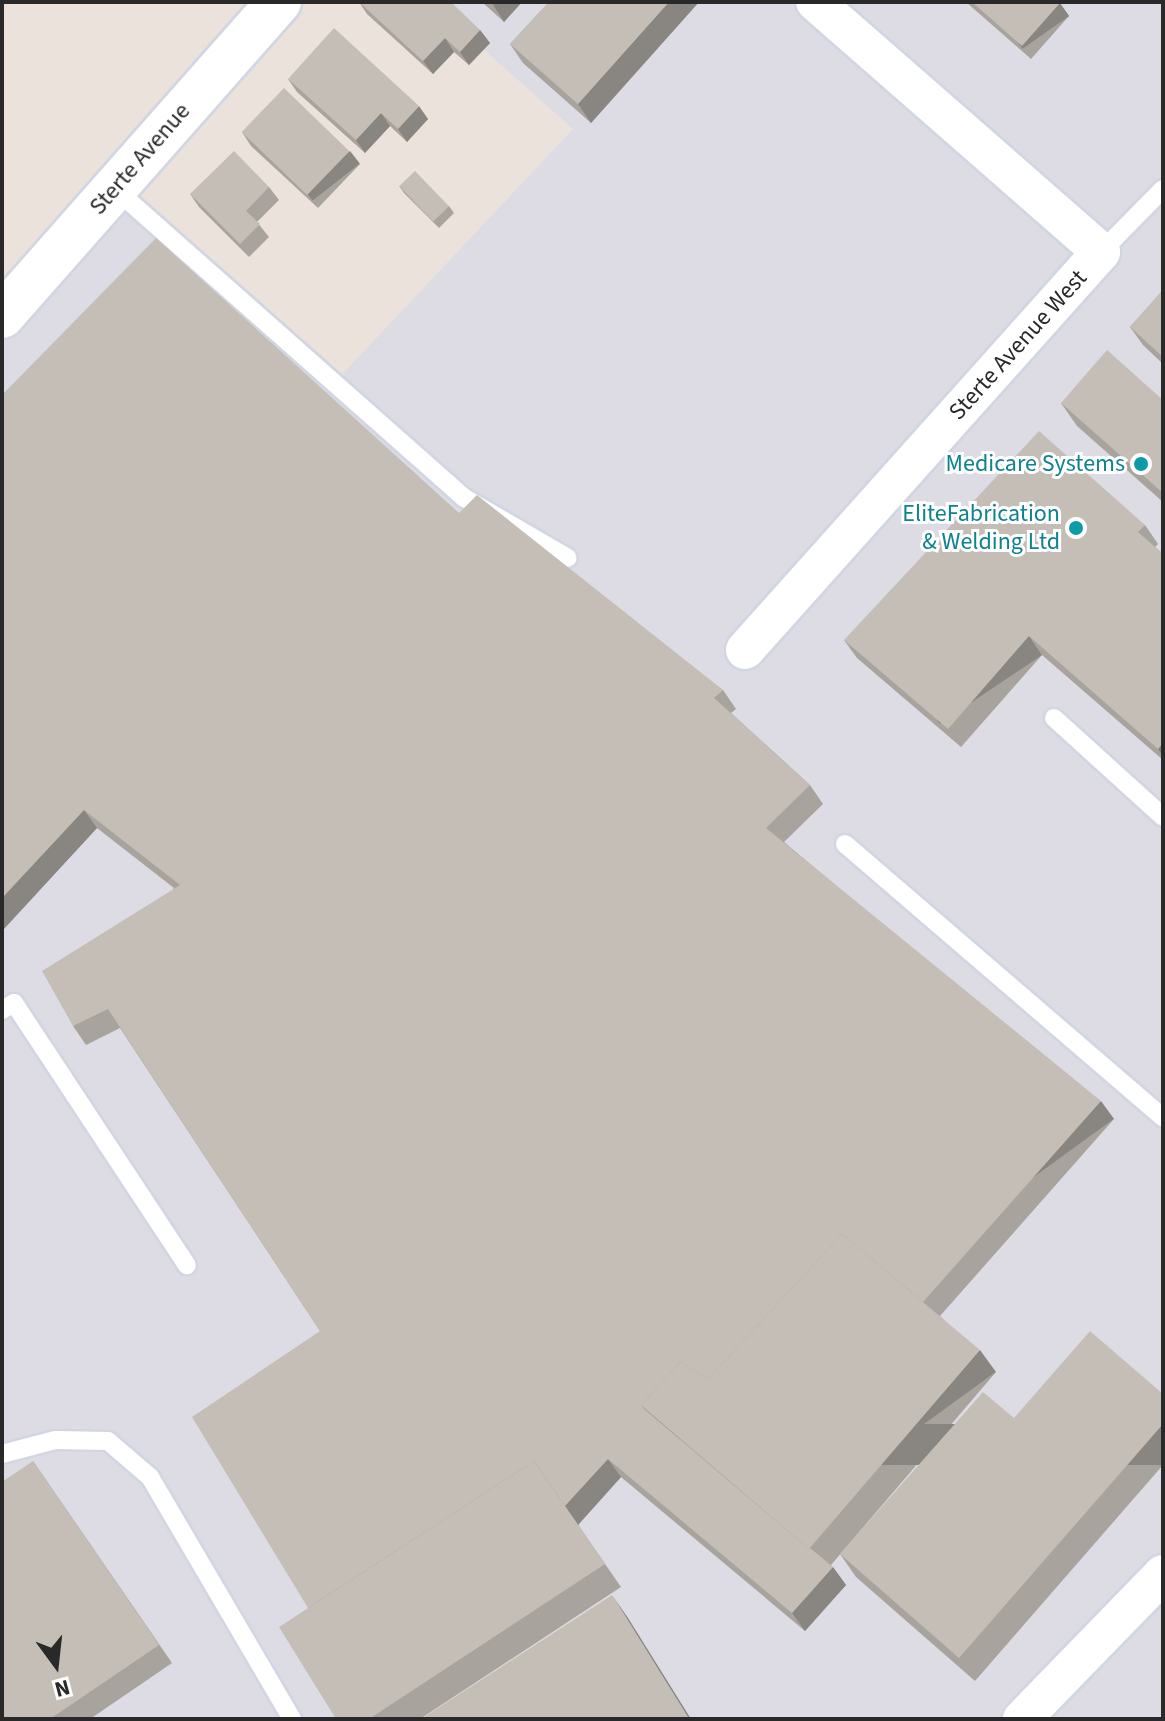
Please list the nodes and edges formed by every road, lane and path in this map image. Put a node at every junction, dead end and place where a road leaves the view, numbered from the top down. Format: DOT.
graph roads {
  1 [pos="279,2"];
  2 [pos="830,7"];
  3 [pos="114,188"];
  4 [pos="1163,189"];
  5 [pos="1101,252"];
  6 [pos="2,316"];
  7 [pos="568,558"];
  8 [pos="745,650"];
  9 [pos="1054,718"];
  10 [pos="1163,817"];
  11 [pos="845,844"];
  12 [pos="2,1010"];
  13 [pos="1163,1118"];
  14 [pos="187,1265"];
  15 [pos="2,1454"];
  16 [pos="1163,1574"];
  17 [pos="292,1719"];
  18 [pos="1022,1719"];
  1 -- 3 [label="street, Sterte Avenue"];
  2 -- 5 [label="street, Sterte Avenue West"];
  3 -- 6 [label="street, Sterte Avenue"];
  3 -- 7 [label="lane"];
  4 -- 5 [label="lane"];
  5 -- 8 [label="street, Sterte Avenue West"];
  9 -- 10 [label="lane"];
  11 -- 13 [label="lane"];
  12 -- 14 [label="lane"];
  15 -- 17 [label="lane"];
  16 -- 18 [label="street"];
}
